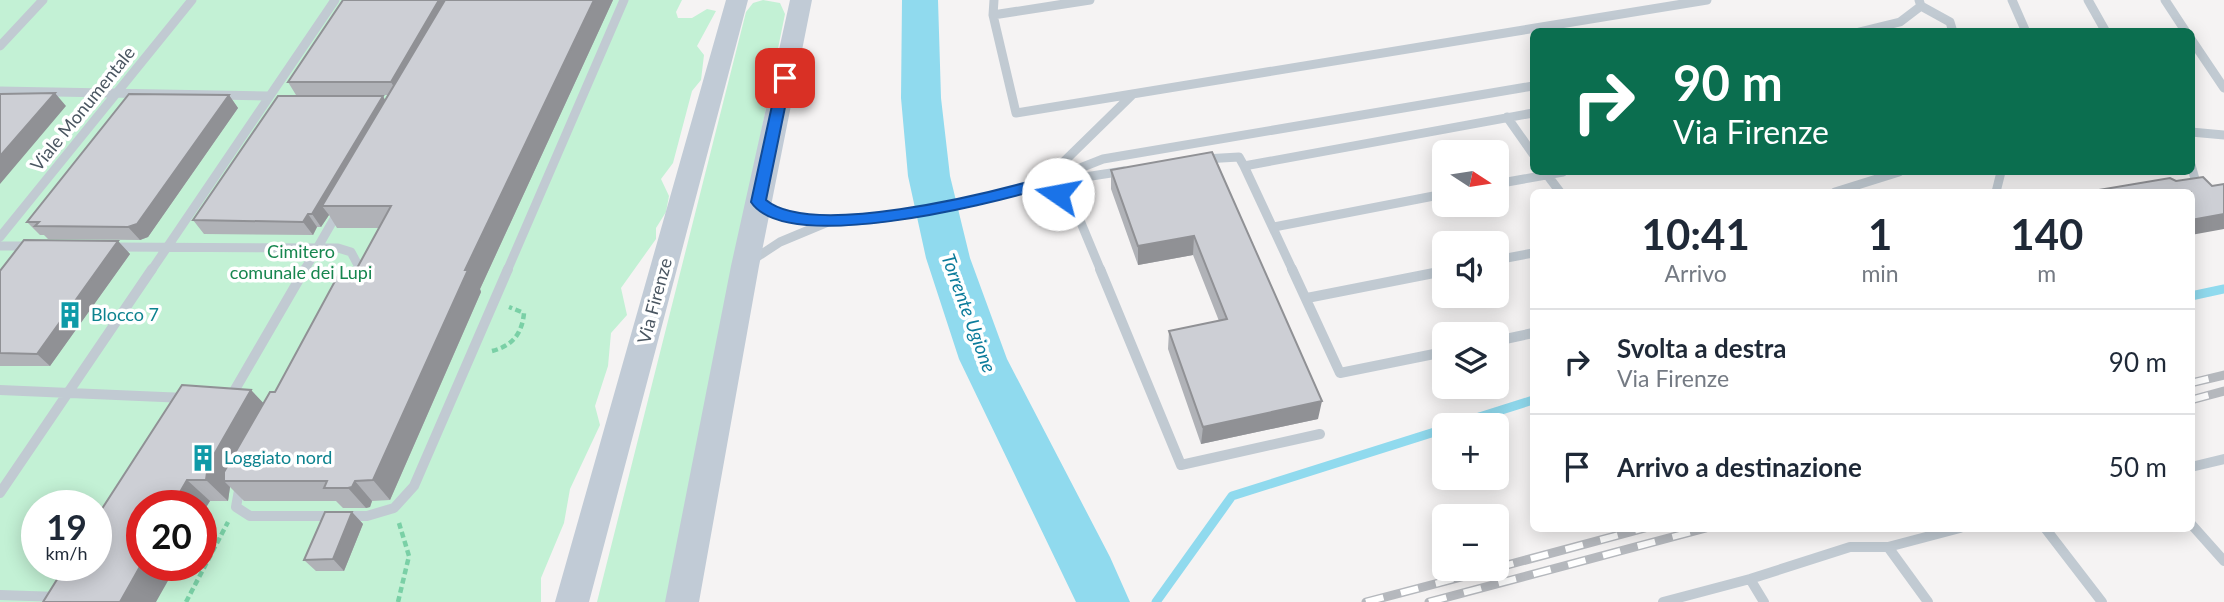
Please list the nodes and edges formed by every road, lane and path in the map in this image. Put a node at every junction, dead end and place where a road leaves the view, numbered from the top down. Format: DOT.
graph roads {
  1 [pos="43,0"];
  2 [pos="192,0"];
  3 [pos="335,0"];
  4 [pos="624,0"];
  5 [pos="737,0"];
  6 [pos="994,0"];
  7 [pos="1090,0"];
  8 [pos="1707,0"];
  9 [pos="2012,0"];
  10 [pos="2088,0"];
  11 [pos="2165,0"];
  12 [pos="800,1"];
  13 [pos="1920,3"];
  14 [pos="993,15"];
  15 [pos="1536,28"];
  16 [pos="1875,28"];
  17 [pos="1952,28"];
  18 [pos="2024,28"];
  19 [pos="2104,28"];
  20 [pos="2183,28"];
  21 [pos="1530,29"];
  22 [pos="2195,45"];
  23 [pos="0,46"];
  24 [pos="1530,87"];
  25 [pos="2224,88"];
  26 [pos="0,91"];
  27 [pos="117,92"];
  28 [pos="1133,94"];
  29 [pos="266,99"];
  30 [pos="278,102"];
  31 [pos="1530,113"];
  32 [pos="1507,117"];
  33 [pos="2195,132"];
  34 [pos="2224,135"];
  35 [pos="1530,150"];
  36 [pos="1197,160"];
  37 [pos="1244,166"];
  38 [pos="1133,170"];
  39 [pos="1537,175"];
  40 [pos="1889,175"];
  41 [pos="2194,175"];
  42 [pos="1509,181"];
  43 [pos="1042,183"];
  44 [pos="2197,186"];
  45 [pos="2184,188"];
  46 [pos="1845,189"];
  47 [pos="2209,189"];
  48 [pos="1432,196"];
  49 [pos="758,202"];
  50 [pos="343,203"];
  51 [pos="831,221"];
  52 [pos="1274,227"];
  53 [pos="0,237"];
  54 [pos="0,246"];
  55 [pos="41,246"];
  56 [pos="97,247"];
  57 [pos="166,248"];
  58 [pos="317,248"];
  59 [pos="1530,254"];
  60 [pos="1509,258"];
  61 [pos="746,266"];
  62 [pos="1432,273"];
  63 [pos="348,286"];
  64 [pos="495,297"];
  65 [pos="1307,298"];
  66 [pos="1530,334"];
  67 [pos="1509,338"];
  68 [pos="1432,354"];
  69 [pos="466,363"];
  70 [pos="0,390"];
  71 [pos="68,393"];
  72 [pos="230,398"];
  73 [pos="180,409"];
  74 [pos="1320,434"];
  75 [pos="2224,458"];
  76 [pos="2195,466"];
  77 [pos="243,479"];
  78 [pos="0,493"];
  79 [pos="236,507"];
  80 [pos="394,508"];
  81 [pos="2195,528"];
  82 [pos="1945,532"];
  83 [pos="2048,532"];
  84 [pos="1888,547"];
  85 [pos="2224,561"];
  86 [pos="1750,579"];
  87 [pos="0,595"];
  88 [pos="61,595"];
  89 [pos="186,602"];
  90 [pos="398,602"];
  91 [pos="572,602"];
  92 [pos="682,602"];
  93 [pos="1663,602"];
  94 [pos="1764,602"];
  95 [pos="1928,602"];
  96 [pos="2102,602"];
  1 -- 23 [label="lane"];
  2 -- 27 [label="lane, Viale Monumentale"];
  3 -- 29 [label="lane"];
  4 -- 64 [label="lane"];
  5 -- 91 [label="main road, Via Firenze"];
  6 -- 14 [label="lane"];
  7 -- 14 [label="lane"];
  8 -- 15 [label="lane"];
  9 -- 18 [label="lane"];
  10 -- 19 [label="lane"];
  11 -- 20 [label="lane"];
  12 -- 49 [label="main road"];
  13 -- 16 [label="lane"];
  13 -- 17 [label="lane"];
  14 -- 28 [label="lane"];
  21 -- 28 [label="lane"];
  22 -- 25 [label="lane"];
  24 -- 43 [label="lane"];
  26 -- 27 [label="lane"];
  27 -- 29 [label="lane"];
  27 -- 53 [label="lane, Viale Monumentale"];
  28 -- 43 [label="lane"];
  29 -- 30 [label="lane"];
  29 -- 57 [label="lane"];
  31 -- 32 [label="lane"];
  32 -- 35 [label="lane"];
  32 -- 37 [label="lane"];
  33 -- 34 [label="lane"];
  36 -- 37 [label="lane"];
  37 -- 52 [label="lane"];
  38 -- 43 [label="lane"];
  39 -- 42 [label="lane"];
  40 -- 46 [label="lane"];
  41 -- 44 [label="lane"];
  43 -- 51 [label="lane"];
  43 -- 74 [label="lane"];
  44 -- 45 [label="lane"];
  44 -- 47 [label="lane"];
  48 -- 52 [label="lane"];
  49 -- 51 [label="lane"];
  49 -- 61 [label="main road"];
  50 -- 58 [label="lane"];
  51 -- 61 [label="lane"];
  52 -- 65 [label="lane"];
  54 -- 55 [label="lane"];
  56 -- 57 [label="lane"];
  57 -- 58 [label="lane"];
  57 -- 71 [label="lane"];
  58 -- 63 [label="lane"];
  58 -- 72 [label="lane"];
  59 -- 60 [label="lane"];
  61 -- 92 [label="main road"];
  62 -- 65 [label="lane"];
  64 -- 69 [label="lane"];
  64 -- 69 [label="path"];
  65 -- 68 [label="lane"];
  66 -- 67 [label="lane"];
  69 -- 80 [label="lane"];
  70 -- 71 [label="lane"];
  71 -- 73 [label="lane"];
  71 -- 78 [label="lane"];
  75 -- 76 [label="lane"];
  77 -- 79 [label="lane"];
  79 -- 80 [label="lane"];
  79 -- 89 [label="path"];
  80 -- 90 [label="path"];
  81 -- 85 [label="lane"];
  82 -- 84 [label="lane"];
  83 -- 96 [label="lane"];
  84 -- 86 [label="lane"];
  84 -- 95 [label="lane"];
  86 -- 93 [label="lane"];
  86 -- 94 [label="lane"];
  87 -- 88 [label="lane"];
}
